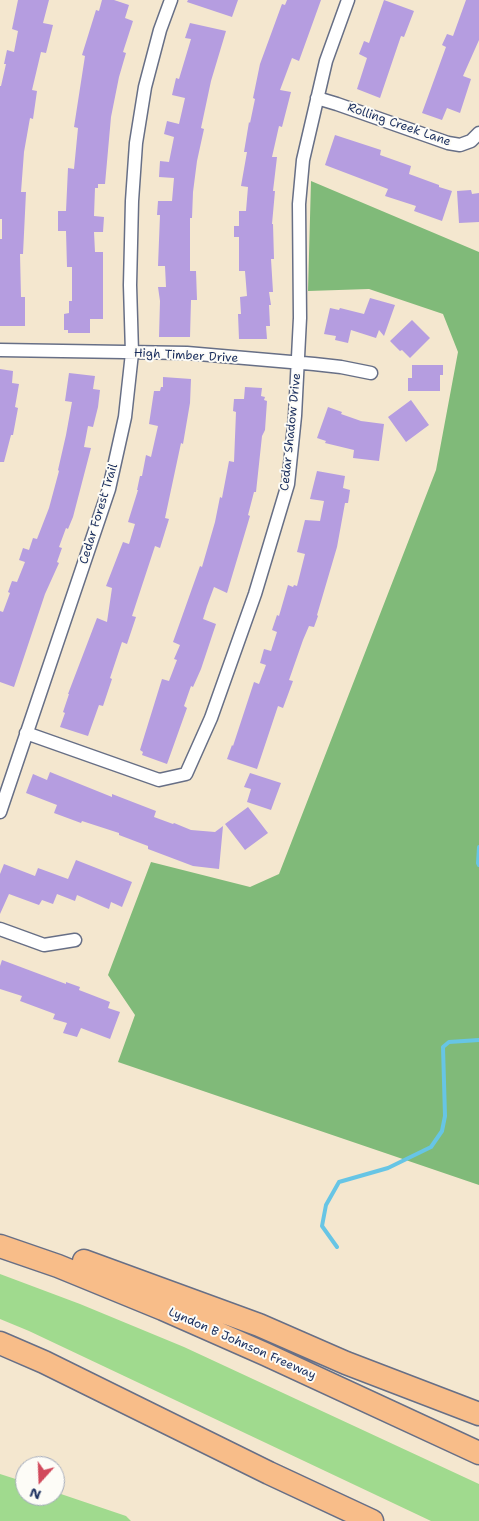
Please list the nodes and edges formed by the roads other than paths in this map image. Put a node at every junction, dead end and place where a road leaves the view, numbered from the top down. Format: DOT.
graph roads {
  1 [pos="171,0"];
  2 [pos="348,0"];
  3 [pos="316,98"];
  4 [pos="479,133"];
  5 [pos="0,350"];
  6 [pos="132,353"];
  7 [pos="298,363"];
  8 [pos="371,373"];
  9 [pos="26,733"];
  10 [pos="0,812"];
  11 [pos="0,929"];
  12 [pos="75,940"];
  13 [pos="0,1236"];
  14 [pos="0,1246"];
  15 [pos="0,1343"];
  16 [pos="479,1414"];
  17 [pos="479,1453"];
  18 [pos="372,1521"];
  1 -- 6 [label="street, Cedar Forest Trail"];
  2 -- 3 [label="street, Cedar Shadow Drive"];
  3 -- 4 [label="street, Rolling Creek Lane"];
  3 -- 7 [label="street, Cedar Shadow Drive"];
  5 -- 6 [label="street, High Timber Drive"];
  6 -- 7 [label="street, High Timber Drive"];
  6 -- 9 [label="street, Cedar Forest Trail"];
  7 -- 8 [label="street, High Timber Drive"];
  7 -- 9 [label="street, Cedar Shadow Drive"];
  9 -- 10 [label="street, Cedar Forest Trail"];
  11 -- 12 [label="street"];
  13 -- 16 [label="highway"];
  14 -- 17 [label="highway, Lyndon B Johnson Freeway"];
  15 -- 18 [label="highway"];
}
